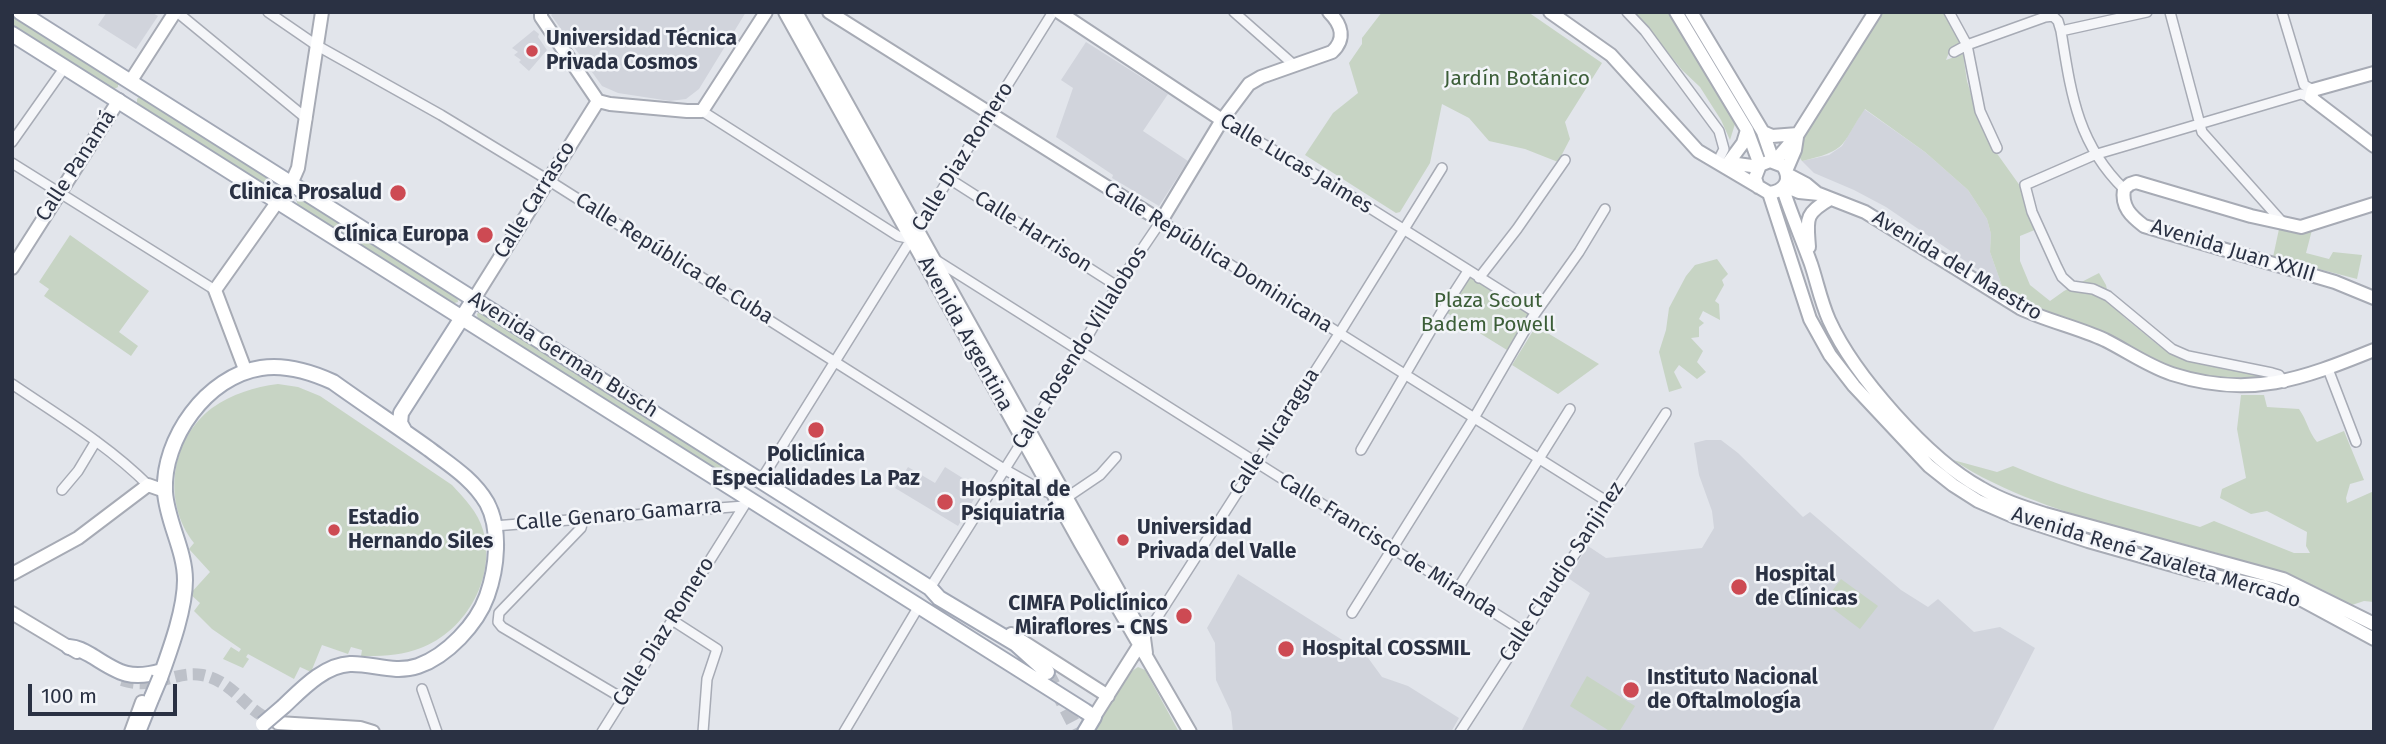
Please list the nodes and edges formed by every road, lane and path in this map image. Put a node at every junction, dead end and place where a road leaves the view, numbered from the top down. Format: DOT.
graph roads {
  1 [pos="20,12"];
  2 [pos="176,12"];
  3 [pos="268,12"];
  4 [pos="322,12"];
  5 [pos="541,12"];
  6 [pos="766,12"];
  7 [pos="785,12"];
  8 [pos="796,12"];
  9 [pos="829,12"];
  10 [pos="1053,12"];
  11 [pos="1059,12"];
  12 [pos="1234,12"];
  13 [pos="1329,12"];
  14 [pos="1550,12"];
  15 [pos="1628,12"];
  16 [pos="1676,12"];
  17 [pos="1690,12"];
  18 [pos="1866,12"];
  19 [pos="1875,12"];
  20 [pos="1949,12"];
  21 [pos="2087,12"];
  22 [pos="2147,12"];
  23 [pos="2170,12"];
  24 [pos="2282,12"];
  25 [pos="2090,25"];
  26 [pos="2061,31"];
  27 [pos="12,34"];
  28 [pos="1858,40"];
  29 [pos="316,45"];
  30 [pos="1967,45"];
  31 [pos="1954,52"];
  32 [pos="1294,65"];
  33 [pos="65,67"];
  34 [pos="823,70"];
  35 [pos="2374,73"];
  36 [pos="130,82"];
  37 [pos="2312,94"];
  38 [pos="119,100"];
  39 [pos="597,100"];
  40 [pos="702,111"];
  41 [pos="991,114"];
  42 [pos="307,119"];
  43 [pos="1222,120"];
  44 [pos="2199,123"];
  45 [pos="1747,130"];
  46 [pos="1763,132"];
  47 [pos="1798,134"];
  48 [pos="12,142"];
  49 [pos="2374,146"];
  50 [pos="1997,148"];
  51 [pos="2094,155"];
  52 [pos="1565,160"];
  53 [pos="12,163"];
  54 [pos="1722,164"];
  55 [pos="1767,164"];
  56 [pos="1442,168"];
  57 [pos="948,178"];
  58 [pos="548,180"];
  59 [pos="1785,180"];
  60 [pos="291,184"];
  61 [pos="2124,189"];
  62 [pos="1764,190"];
  63 [pos="58,193"];
  64 [pos="1825,197"];
  65 [pos="278,201"];
  66 [pos="2374,204"];
  67 [pos="1605,209"];
  68 [pos="1161,221"];
  69 [pos="2286,226"];
  70 [pos="1402,230"];
  71 [pos="914,234"];
  72 [pos="930,261"];
  73 [pos="1810,261"];
  74 [pos="12,268"];
  75 [pos="1468,271"];
  76 [pos="1479,278"];
  77 [pos="1117,286"];
  78 [pos="215,290"];
  79 [pos="2374,298"];
  80 [pos="474,299"];
  81 [pos="1535,313"];
  82 [pos="462,317"];
  83 [pos="1339,334"];
  84 [pos="2374,350"];
  85 [pos="1079,351"];
  86 [pos="835,361"];
  87 [pos="2328,369"];
  88 [pos="246,372"];
  89 [pos="1406,376"];
  90 [pos="2284,383"];
  91 [pos="12,384"];
  92 [pos="1570,410"];
  93 [pos="401,413"];
  94 [pos="1666,413"];
  95 [pos="380,416"];
  96 [pos="1474,418"];
  97 [pos="405,432"];
  98 [pos="1026,435"];
  99 [pos="96,441"];
  100 [pos="2356,442"];
  101 [pos="1361,450"];
  102 [pos="1116,457"];
  103 [pos="1539,459"];
  104 [pos="1256,461"];
  105 [pos="1004,469"];
  106 [pos="761,480"];
  107 [pos="148,485"];
  108 [pos="62,489"];
  109 [pos="165,491"];
  110 [pos="1060,496"];
  111 [pos="747,502"];
  112 [pos="1608,502"];
  113 [pos="584,517"];
  114 [pos="494,526"];
  115 [pos="1392,549"];
  116 [pos="12,574"];
  117 [pos="930,588"];
  118 [pos="1457,590"];
  119 [pos="919,606"];
  120 [pos="12,613"];
  121 [pos="1352,613"];
  122 [pos="672,620"];
  123 [pos="2374,624"];
  124 [pos="1523,631"];
  125 [pos="2374,639"];
  126 [pos="1143,646"];
  127 [pos="69,647"];
  128 [pos="1047,672"];
  129 [pos="161,674"];
  130 [pos="122,680"];
  131 [pos="422,689"];
  132 [pos="1108,696"];
  133 [pos="622,698"];
  134 [pos="147,700"];
  135 [pos="1094,717"];
  136 [pos="278,723"];
  137 [pos="258,728"];
  138 [pos="131,732"];
  139 [pos="138,732"];
  140 [pos="373,732"];
  141 [pos="437,732"];
  142 [pos="602,732"];
  143 [pos="703,732"];
  144 [pos="844,732"];
  145 [pos="1085,732"];
  146 [pos="1190,732"];
  147 [pos="1460,732"];
  1 -- 36 [label="main road, Avenida German Busch"];
  2 -- 36 [label="main road"];
  2 -- 42 [label="street"];
  3 -- 29 [label="street, Calle República de Cuba"];
  4 -- 29 [label="main road"];
  5 -- 39 [label="main road"];
  6 -- 40 [label="main road"];
  7 -- 34 [label="main road, Avenida Argentina"];
  8 -- 34 [label="main road, Avenida Argentina"];
  9 -- 41 [label="main road, Calle República Dominicana"];
  10 -- 41 [label="street, Calle Diaz Romero"];
  11 -- 43 [label="main road, Calle Lucas Jaimes"];
  12 -- 32 [label="street"];
  13 -- 32 [label="main road, Calle Rosendo Villalobos"];
  14 -- 54 [label="main road"];
  15 -- 54 [label="street"];
  16 -- 45 [label="main road"];
  17 -- 46 [label="main road"];
  18 -- 28 [label="main road"];
  19 -- 28 [label="main road"];
  20 -- 30 [label="street"];
  21 -- 25 [label="street"];
  22 -- 25 [label="street"];
  23 -- 44 [label="street"];
  24 -- 37 [label="street"];
  25 -- 26 [label="street"];
  26 -- 30 [label="street"];
  26 -- 51 [label="street"];
  27 -- 33 [label="main road, Avenida German Busch"];
  28 -- 47 [label="main road"];
  29 -- 42 [label="main road"];
  29 -- 58 [label="street, Calle República de Cuba"];
  30 -- 31 [label="street"];
  30 -- 50 [label="street"];
  32 -- 43 [label="main road, Calle Rosendo Villalobos"];
  33 -- 38 [label="main road, Avenida German Busch"];
  33 -- 48 [label="street"];
  34 -- 71 [label="main road, Avenida Argentina"];
  35 -- 37 [label="main road"];
  36 -- 38 [label="main road"];
  36 -- 60 [label="main road, Avenida German Busch"];
  37 -- 44 [label="street"];
  37 -- 49 [label="main road"];
  38 -- 63 [label="main road, Calle Panamá"];
  38 -- 65 [label="main road, Avenida German Busch"];
  39 -- 40 [label="main road"];
  39 -- 58 [label="main road, Calle Carrasco"];
  40 -- 71 [label="street"];
  41 -- 57 [label="street, Calle Diaz Romero"];
  41 -- 68 [label="main road, Calle República Dominicana"];
  42 -- 60 [label="main road"];
  43 -- 68 [label="main road, Calle Rosendo Villalobos"];
  43 -- 70 [label="street, Calle Lucas Jaimes"];
  44 -- 51 [label="street"];
  44 -- 69 [label="street"];
  45 -- 54 [label="main road"];
  45 -- 55 [label="main road"];
  46 -- 47 [label="main road"];
  46 -- 55 [label="main road"];
  47 -- 55 [label="main road"];
  47 -- 59 [label="main road"];
  51 -- 61 [label="street"];
  51 -- 90 [label="street"];
  52 -- 76 [label="street"];
  53 -- 63 [label="street"];
  54 -- 55 [label="main road"];
  54 -- 62 [label="main road"];
  55 -- 59 [label="main road"];
  55 -- 62 [label="main road"];
  56 -- 70 [label="street, Calle Nicaragua"];
  57 -- 71 [label="street, Calle Diaz Romero"];
  57 -- 77 [label="street, Calle Harrison"];
  58 -- 80 [label="main road, Calle Carrasco"];
  58 -- 86 [label="street, Calle República de Cuba"];
  59 -- 62 [label="main road"];
  59 -- 64 [label="main road, Avenida del Maestro"];
  59 -- 73 [label="main road, Avenida René Zavaleta Mercado"];
  60 -- 65 [label="main road"];
  60 -- 80 [label="main road, Avenida German Busch"];
  61 -- 69 [label="main road, Avenida Juan XXIII"];
  61 -- 79 [label="main road, Avenida Juan XXIII"];
  62 -- 125 [label="main road, Avenida René Zavaleta Mercado"];
  63 -- 74 [label="main road, Calle Panamá"];
  63 -- 78 [label="street"];
  64 -- 73 [label="main road"];
  64 -- 90 [label="main road, Avenida del Maestro"];
  65 -- 78 [label="main road"];
  65 -- 82 [label="main road, Avenida German Busch"];
  66 -- 69 [label="main road, Avenida Juan XXIII"];
  67 -- 81 [label="street"];
  68 -- 77 [label="street, Calle Rosendo Villalobos"];
  68 -- 83 [label="street, Calle República Dominicana"];
  70 -- 75 [label="street, Calle Lucas Jaimes"];
  70 -- 83 [label="street, Calle Nicaragua"];
  71 -- 72 [label="main road, Avenida Argentina"];
  71 -- 86 [label="street, Calle Diaz Romero"];
  72 -- 85 [label="street, Calle Francisco de Miranda"];
  72 -- 98 [label="main road, Avenida Argentina"];
  73 -- 123 [label="main road, Avenida René Zavaleta Mercado"];
  75 -- 76 [label="street, Calle Lucas Jaimes"];
  75 -- 89 [label="street"];
  76 -- 81 [label="street, Calle Lucas Jaimes"];
  77 -- 85 [label="street, Calle Rosendo Villalobos"];
  78 -- 88 [label="main road"];
  80 -- 82 [label="main road"];
  80 -- 106 [label="main road, Avenida German Busch"];
  81 -- 96 [label="street"];
  82 -- 93 [label="main road"];
  82 -- 111 [label="main road, Avenida German Busch"];
  83 -- 89 [label="street, Calle República Dominicana"];
  83 -- 104 [label="street, Calle Nicaragua"];
  84 -- 87 [label="main road, Avenida del Maestro"];
  85 -- 98 [label="street, Calle Rosendo Villalobos"];
  85 -- 104 [label="street, Calle Francisco de Miranda"];
  86 -- 105 [label="street, Calle República de Cuba"];
  86 -- 106 [label="street, Calle Diaz Romero"];
  87 -- 90 [label="main road, Avenida del Maestro"];
  87 -- 100 [label="street"];
  88 -- 95 [label="main road"];
  88 -- 109 [label="main road"];
  89 -- 96 [label="street, Calle República Dominicana"];
  89 -- 101 [label="street"];
  91 -- 99 [label="street"];
  92 -- 103 [label="street"];
  93 -- 95 [label="main road"];
  93 -- 97 [label="main road"];
  94 -- 112 [label="street, Calle Claudio Sanjinez"];
  95 -- 97 [label="main road"];
  96 -- 103 [label="street, Calle República Dominicana"];
  96 -- 115 [label="street"];
  97 -- 114 [label="main road"];
  98 -- 105 [label="street, Calle Rosendo Villalobos"];
  98 -- 110 [label="main road, Avenida Argentina"];
  99 -- 107 [label="street"];
  99 -- 108 [label="street"];
  102 -- 110 [label="street"];
  103 -- 112 [label="street, Calle República Dominicana"];
  103 -- 118 [label="street"];
  104 -- 115 [label="street, Calle Francisco de Miranda"];
  104 -- 126 [label="street, Calle Nicaragua"];
  105 -- 110 [label="street, Calle República de Cuba"];
  105 -- 117 [label="street, Calle Rosendo Villalobos"];
  106 -- 111 [label="main road"];
  106 -- 117 [label="main road, Avenida German Busch"];
  107 -- 109 [label="main road"];
  107 -- 116 [label="main road"];
  109 -- 129 [label="main road"];
  110 -- 126 [label="main road, Avenida Argentina"];
  111 -- 113 [label="street, Calle Genaro Gamarra"];
  111 -- 119 [label="main road, Avenida German Busch"];
  111 -- 122 [label="street, Calle Diaz Romero"];
  112 -- 124 [label="street, Calle Claudio Sanjinez"];
  113 -- 114 [label="street, Calle Genaro Gamarra"];
  113 -- 133 [label="street"];
  114 -- 137 [label="main road, bridge"];
  115 -- 118 [label="street, Calle Francisco de Miranda"];
  115 -- 121 [label="street"];
  117 -- 119 [label="main road"];
  117 -- 128 [label="main road"];
  117 -- 132 [label="main road, Avenida German Busch"];
  118 -- 124 [label="street, Calle Francisco de Miranda"];
  119 -- 135 [label="main road, Avenida German Busch"];
  119 -- 144 [label="street"];
  120 -- 127 [label="main road"];
  122 -- 133 [label="street, Calle Diaz Romero"];
  122 -- 143 [label="street"];
  124 -- 147 [label="street, Calle Claudio Sanjinez"];
  126 -- 132 [label="main road, Calle Nicaragua"];
  126 -- 146 [label="main road, Avenida Argentina"];
  127 -- 129 [label="main road"];
  127 -- 130 [label="main road"];
  129 -- 134 [label="main road, bridge"];
  131 -- 141 [label="street"];
  132 -- 135 [label="main road, Calle Nicaragua"];
  133 -- 142 [label="street, Calle Diaz Romero"];
  134 -- 138 [label="main road"];
  134 -- 139 [label="main road"];
  135 -- 145 [label="main road, Calle Nicaragua"];
  136 -- 140 [label="main road"];
}
